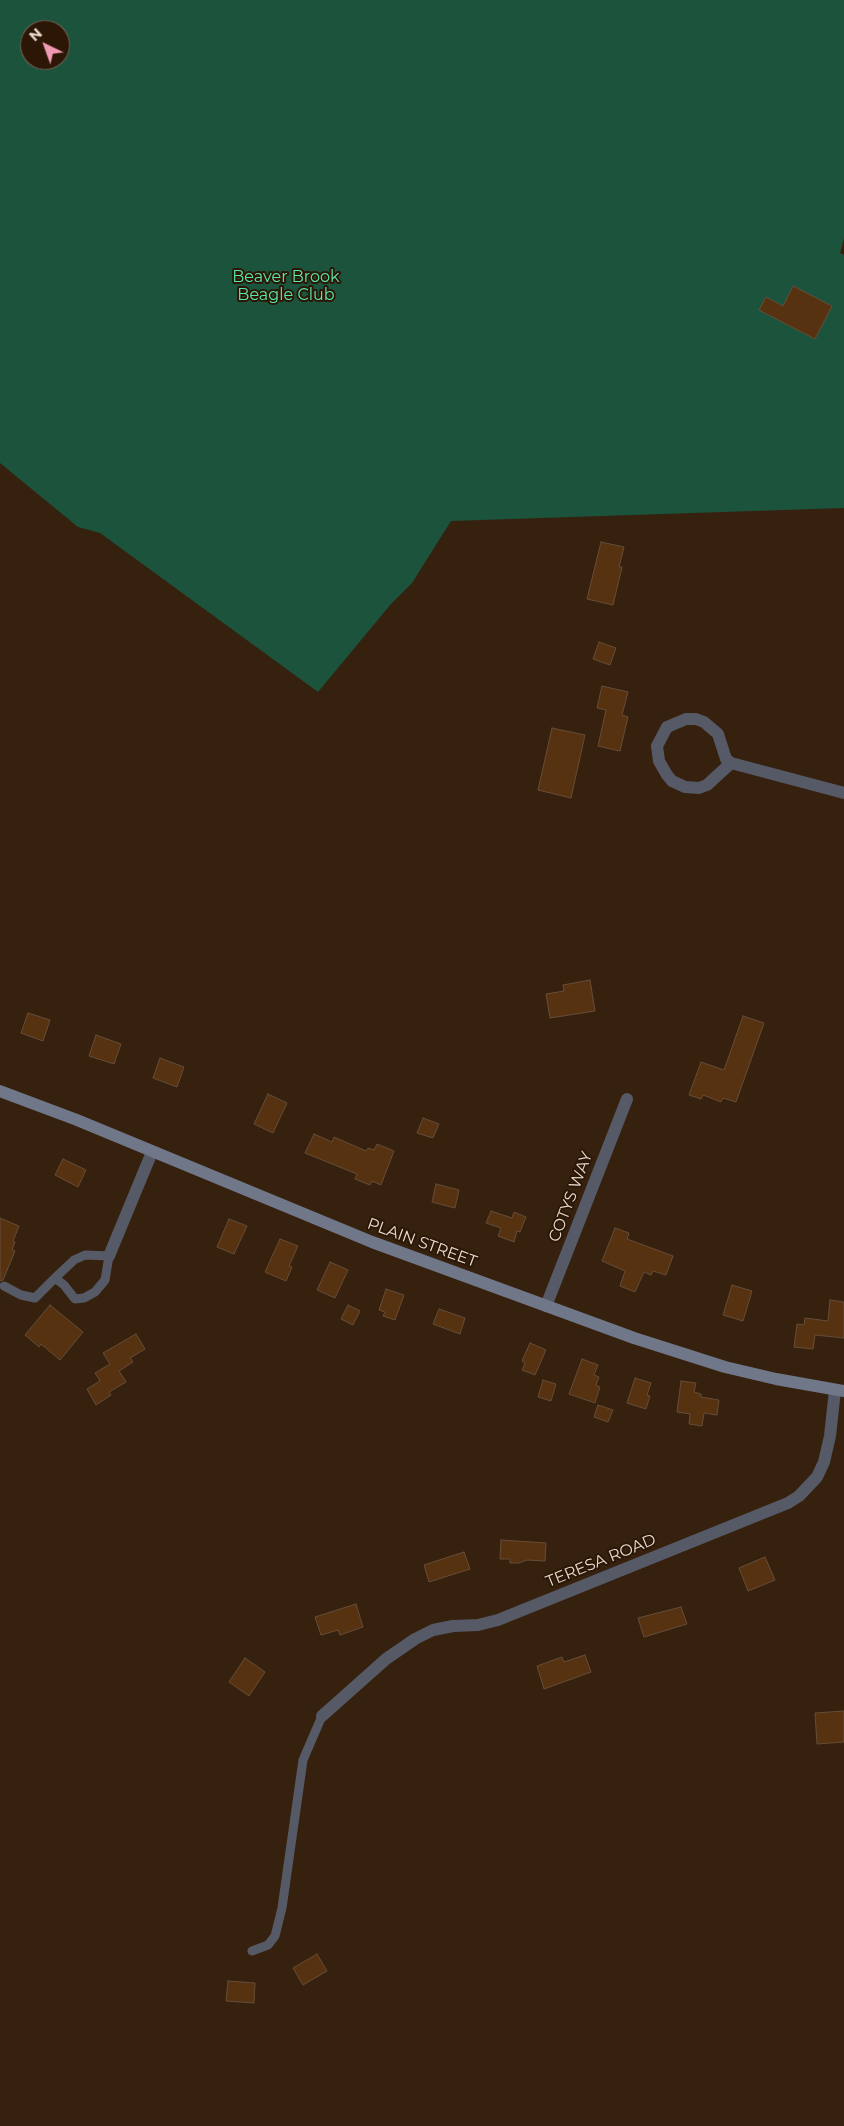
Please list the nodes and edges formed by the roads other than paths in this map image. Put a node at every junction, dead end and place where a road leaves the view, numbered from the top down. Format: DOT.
graph roads {
  1 [pos="731,763"];
  2 [pos="844,793"];
  3 [pos="0,1091"];
  4 [pos="627,1099"];
  5 [pos="152,1152"];
  6 [pos="109,1256"];
  7 [pos="55,1278"];
  8 [pos="4,1286"];
  9 [pos="546,1306"];
  10 [pos="840,1391"];
  11 [pos="322,1716"];
  12 [pos="252,1951"];
  1 -- 1 [label="street"];
  1 -- 2 [label="street"];
  3 -- 5 [label="main road, PLAIN STREET"];
  4 -- 9 [label="street, COTYS WAY"];
  5 -- 6 [label="street"];
  5 -- 9 [label="main road, PLAIN STREET"];
  6 -- 7 [label="lane"];
  6 -- 7 [label="lane"];
  7 -- 8 [label="lane"];
  9 -- 10 [label="main road, PLAIN STREET"];
  10 -- 11 [label="street, TERESA ROAD"];
  11 -- 12 [label="lane"];
}
